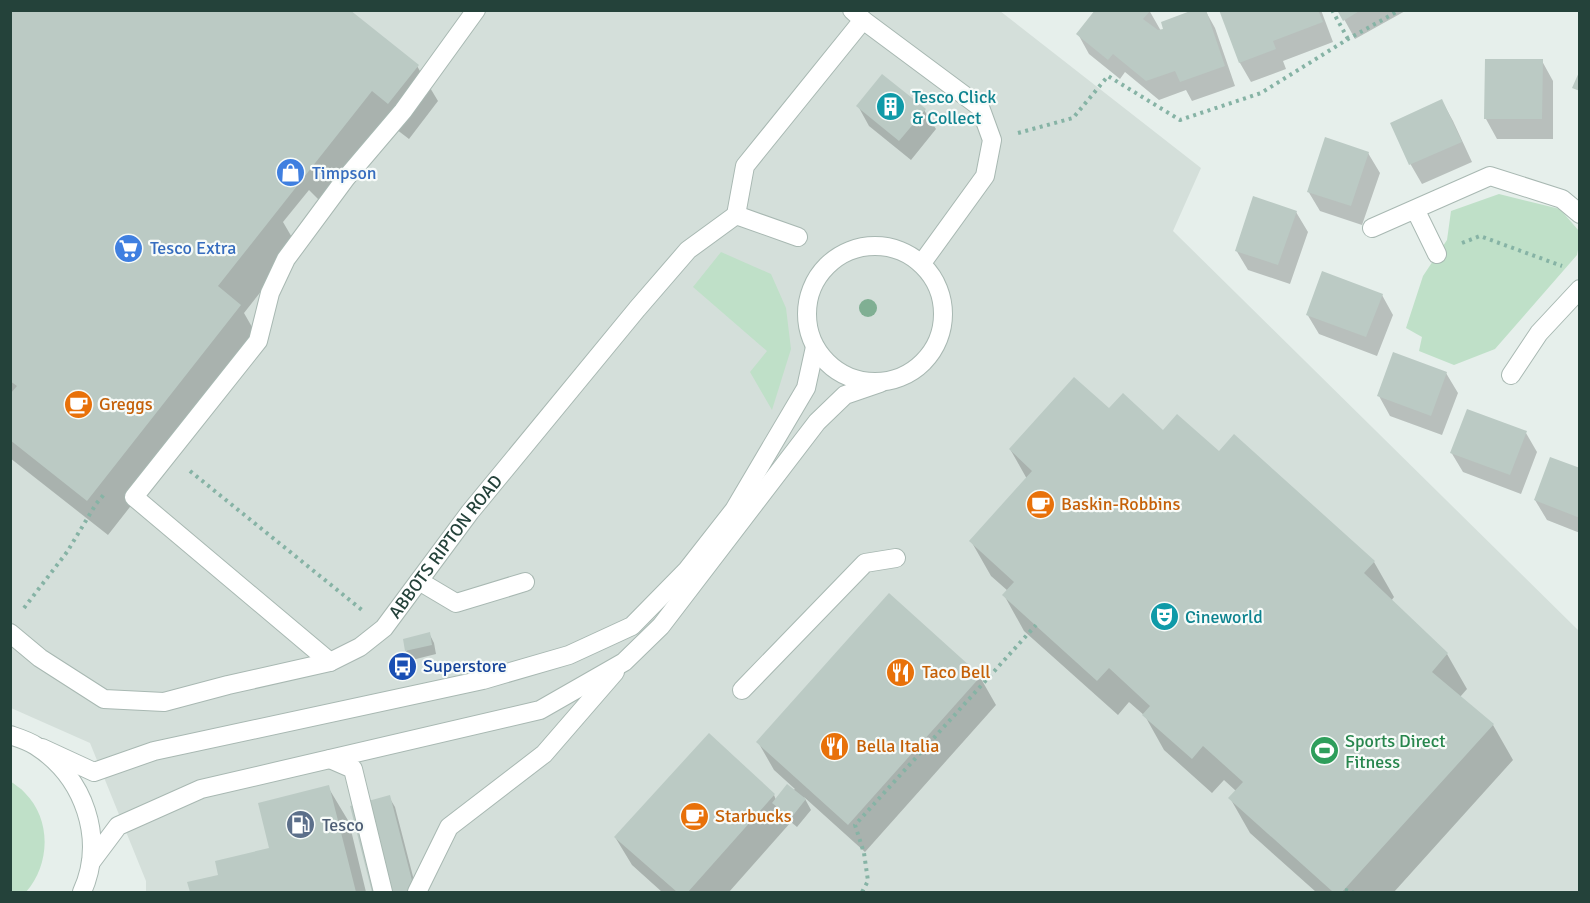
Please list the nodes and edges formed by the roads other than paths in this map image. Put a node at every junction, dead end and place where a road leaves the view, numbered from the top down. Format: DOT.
graph roads {
  1 [pos="476,10"];
  2 [pos="857,15"];
  3 [pos="1415,209"];
  4 [pos="1580,214"];
  5 [pos="736,215"];
  6 [pos="1372,228"];
  7 [pos="798,237"];
  8 [pos="1437,254"];
  9 [pos="922,263"];
  10 [pos="1580,289"];
  11 [pos="815,347"];
  12 [pos="1511,375"];
  13 [pos="880,383"];
  14 [pos="896,558"];
  15 [pos="418,581"];
  16 [pos="525,582"];
  17 [pos="10,633"];
  18 [pos="330,662"];
  19 [pos="624,662"];
  20 [pos="742,690"];
  21 [pos="10,735"];
  22 [pos="35,745"];
  23 [pos="330,759"];
  24 [pos="91,862"];
  25 [pos="82,892"];
  26 [pos="383,892"];
  27 [pos="417,892"];
  1 -- 18 [label="street"];
  2 -- 5 [label="street"];
  2 -- 9 [label="street"];
  3 -- 4 [label="street"];
  3 -- 6 [label="street"];
  3 -- 8 [label="street"];
  5 -- 7 [label="street"];
  5 -- 15 [label="street, ABBOTS RIPTON ROAD"];
  9 -- 11 [label="street"];
  9 -- 13 [label="street"];
  10 -- 12 [label="street"];
  11 -- 13 [label="street"];
  11 -- 22 [label="street"];
  13 -- 19 [label="street"];
  14 -- 20 [label="street"];
  15 -- 16 [label="street"];
  15 -- 18 [label="street, ABBOTS RIPTON ROAD"];
  17 -- 18 [label="street, ABBOTS RIPTON ROAD"];
  19 -- 23 [label="street"];
  19 -- 27 [label="street"];
  21 -- 22 [label="street"];
  22 -- 24 [label="street"];
  23 -- 24 [label="street"];
  23 -- 26 [label="street"];
  24 -- 25 [label="street"];
}
